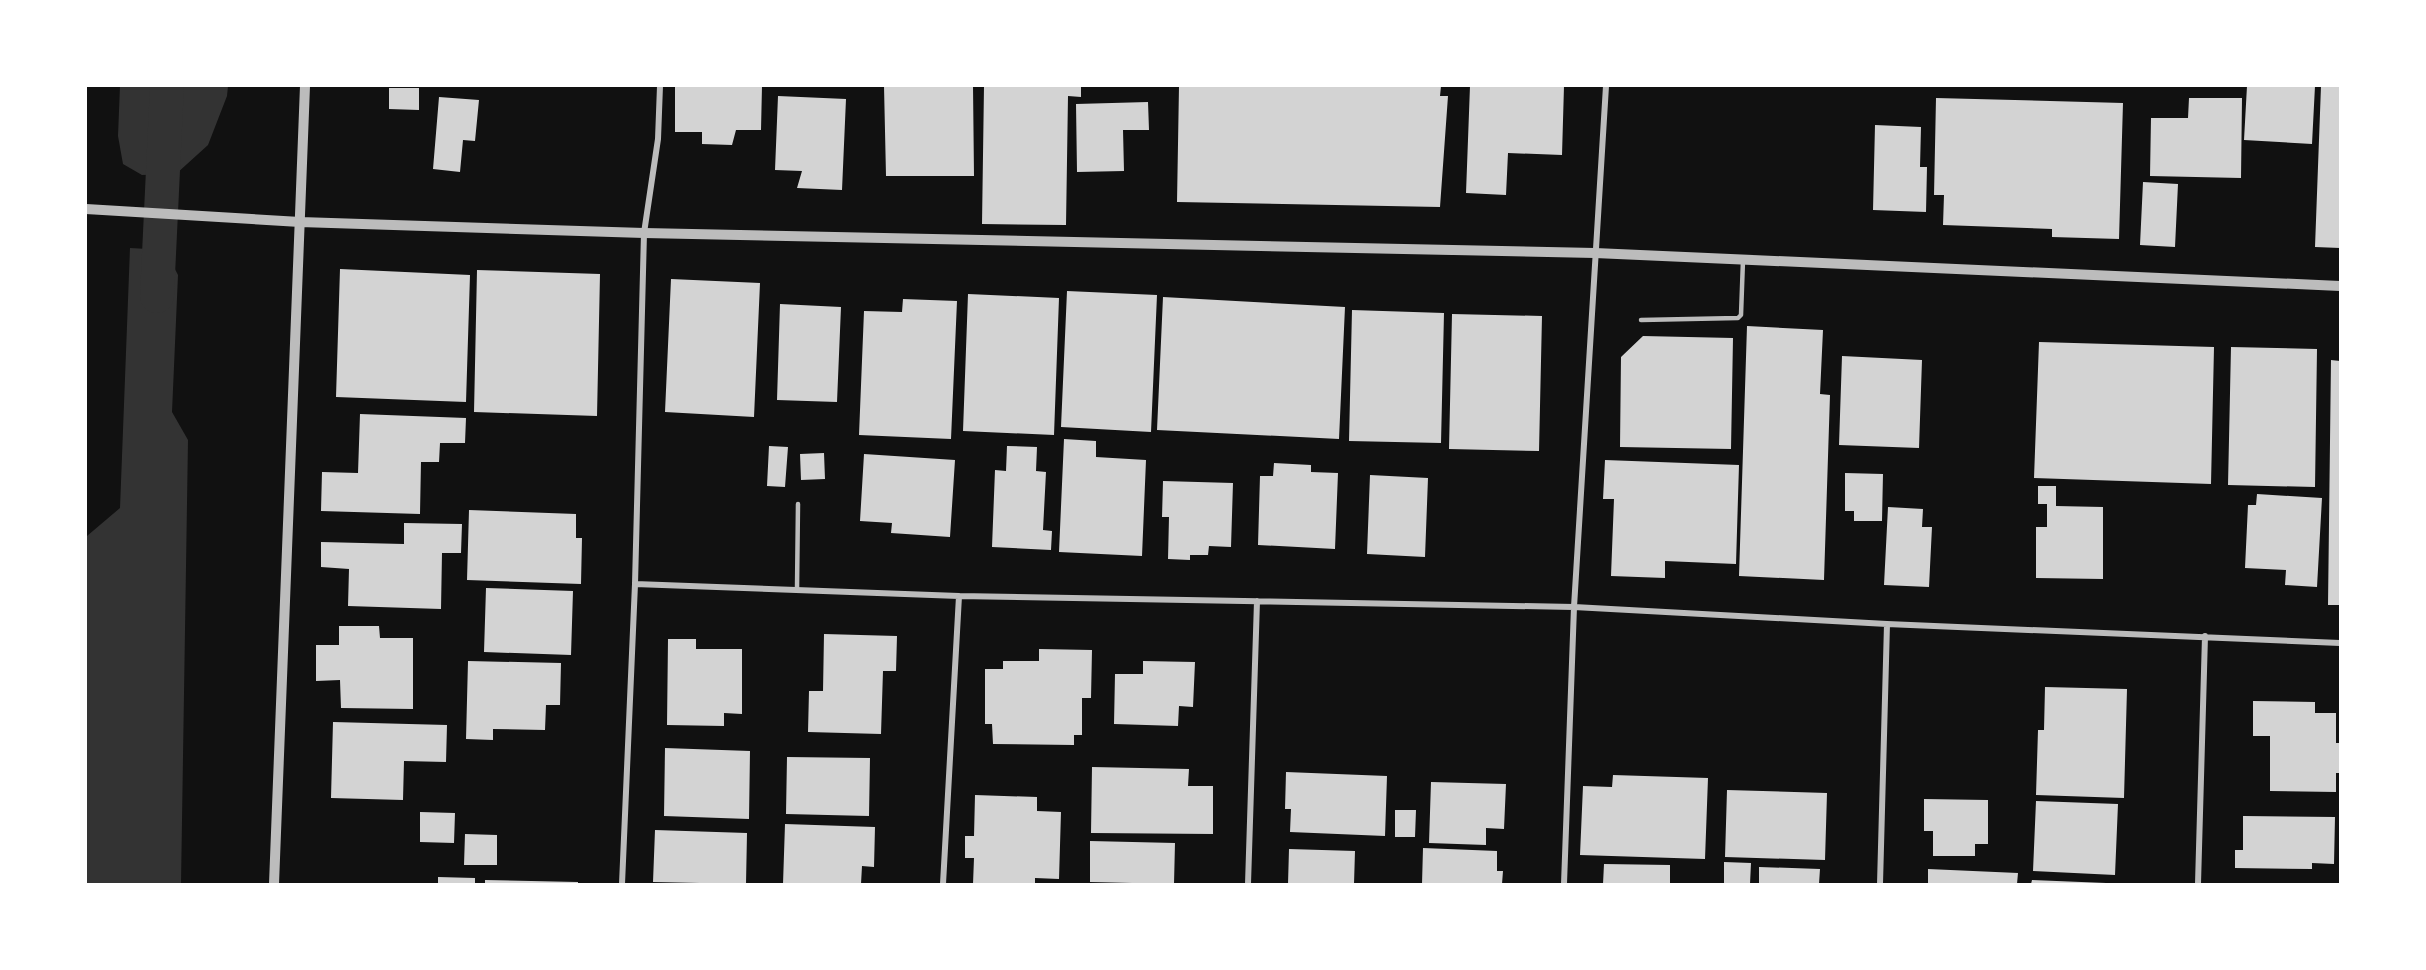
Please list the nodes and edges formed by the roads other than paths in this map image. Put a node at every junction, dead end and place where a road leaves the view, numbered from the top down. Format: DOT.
graph roads {
  1 [pos="305,86"];
  2 [pos="660,86"];
  3 [pos="1606,86"];
  4 [pos="86,209"];
  5 [pos="300,222"];
  6 [pos="644,233"];
  7 [pos="1595,253"];
  8 [pos="1743,260"];
  9 [pos="2340,286"];
  10 [pos="1641,320"];
  11 [pos="798,504"];
  12 [pos="635,584"];
  13 [pos="797,590"];
  14 [pos="959,596"];
  15 [pos="1257,601"];
  16 [pos="1574,607"];
  17 [pos="1887,624"];
  18 [pos="2205,636"];
  19 [pos="2340,642"];
  20 [pos="274,885"];
  21 [pos="622,885"];
  22 [pos="943,885"];
  23 [pos="1248,885"];
  24 [pos="1564,885"];
  25 [pos="1880,885"];
  26 [pos="2198,885"];
  1 -- 5 [label="street"];
  2 -- 6 [label="street"];
  3 -- 7 [label="street"];
  4 -- 5 [label="street"];
  5 -- 6 [label="street"];
  5 -- 20 [label="street"];
  6 -- 7 [label="street"];
  6 -- 12 [label="street"];
  7 -- 8 [label="street"];
  7 -- 16 [label="street"];
  8 -- 9 [label="street"];
  8 -- 10 [label="lane"];
  11 -- 13 [label="lane"];
  12 -- 13 [label="street"];
  12 -- 21 [label="street"];
  13 -- 14 [label="street"];
  14 -- 15 [label="street"];
  14 -- 22 [label="street"];
  15 -- 16 [label="street"];
  15 -- 23 [label="street"];
  16 -- 17 [label="street"];
  16 -- 24 [label="street"];
  17 -- 18 [label="street"];
  17 -- 25 [label="street"];
  18 -- 19 [label="street"];
  18 -- 26 [label="street"];
}
